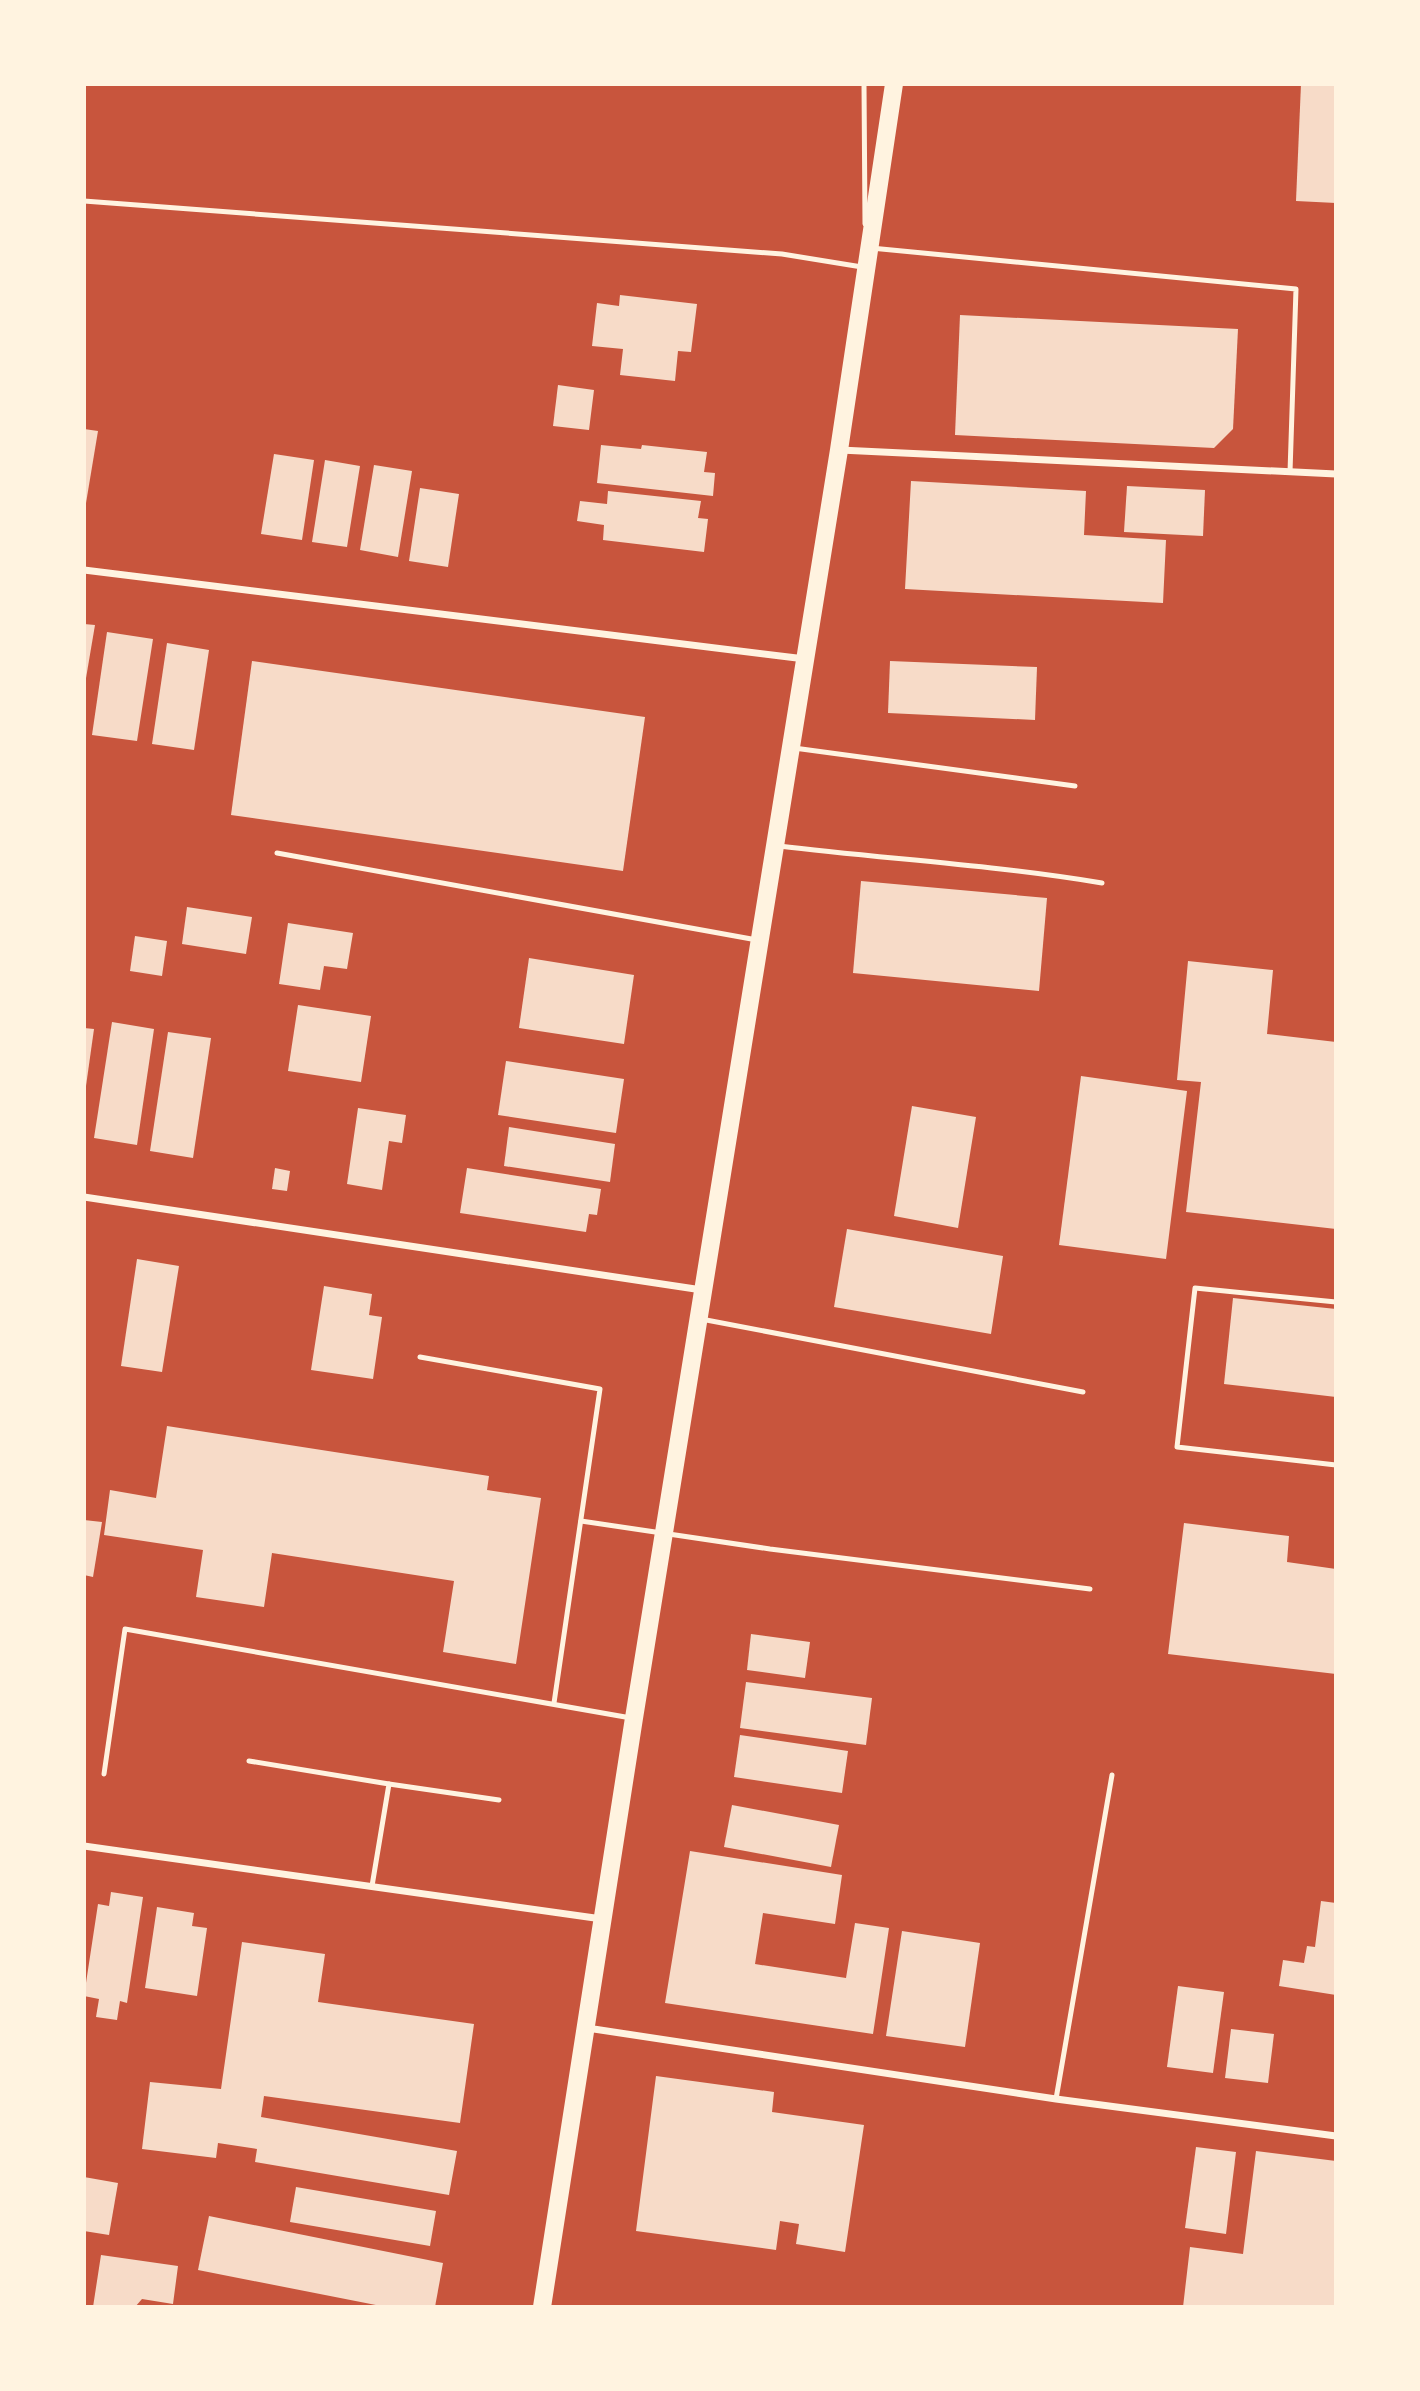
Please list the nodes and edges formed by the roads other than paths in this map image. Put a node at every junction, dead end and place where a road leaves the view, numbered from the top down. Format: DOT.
graph roads {
  1 [pos="864,84"];
  2 [pos="894,84"];
  3 [pos="84,201"];
  4 [pos="869,247"];
  5 [pos="865,268"];
  6 [pos="839,450"];
  7 [pos="1290,472"];
  8 [pos="1336,474"];
  9 [pos="84,570"];
  10 [pos="806,660"];
  11 [pos="792,748"];
  12 [pos="1075,786"];
  13 [pos="776,846"];
  14 [pos="277,853"];
  15 [pos="1102,883"];
  16 [pos="760,940"];
  17 [pos="84,1197"];
  18 [pos="703,1290"];
  19 [pos="1336,1302"];
  20 [pos="698,1318"];
  21 [pos="420,1357"];
  22 [pos="1083,1392"];
  23 [pos="1336,1465"];
  24 [pos="581,1521"];
  25 [pos="664,1533"];
  26 [pos="1090,1589"];
  27 [pos="554,1703"];
  28 [pos="634,1718"];
  29 [pos="249,1762"];
  30 [pos="104,1774"];
  31 [pos="1112,1775"];
  32 [pos="389,1784"];
  33 [pos="499,1800"];
  34 [pos="84,1846"];
  35 [pos="372,1886"];
  36 [pos="602,1919"];
  37 [pos="587,2027"];
  38 [pos="1056,2099"];
  39 [pos="1336,2136"];
  40 [pos="542,2307"];
  1 -- 5 [label="lane"];
  2 -- 4 [label="main road"];
  3 -- 5 [label="lane"];
  4 -- 5 [label="main road"];
  4 -- 7 [label="lane"];
  5 -- 6 [label="main road"];
  6 -- 7 [label="street"];
  6 -- 10 [label="main road"];
  7 -- 8 [label="street"];
  9 -- 10 [label="street"];
  10 -- 11 [label="main road"];
  11 -- 12 [label="lane"];
  11 -- 13 [label="main road"];
  13 -- 15 [label="lane"];
  13 -- 16 [label="main road"];
  14 -- 16 [label="lane"];
  16 -- 18 [label="main road"];
  17 -- 18 [label="street"];
  18 -- 20 [label="main road"];
  19 -- 23 [label="lane"];
  20 -- 22 [label="lane"];
  20 -- 25 [label="main road"];
  21 -- 24 [label="lane"];
  24 -- 25 [label="lane"];
  24 -- 27 [label="lane"];
  25 -- 26 [label="lane"];
  25 -- 28 [label="main road"];
  27 -- 28 [label="lane"];
  27 -- 30 [label="lane"];
  28 -- 36 [label="main road"];
  29 -- 32 [label="lane"];
  31 -- 38 [label="lane"];
  32 -- 33 [label="lane"];
  32 -- 35 [label="lane"];
  34 -- 35 [label="street"];
  35 -- 36 [label="street"];
  36 -- 37 [label="main road"];
  37 -- 38 [label="street"];
  37 -- 40 [label="main road"];
  38 -- 39 [label="street"];
}
